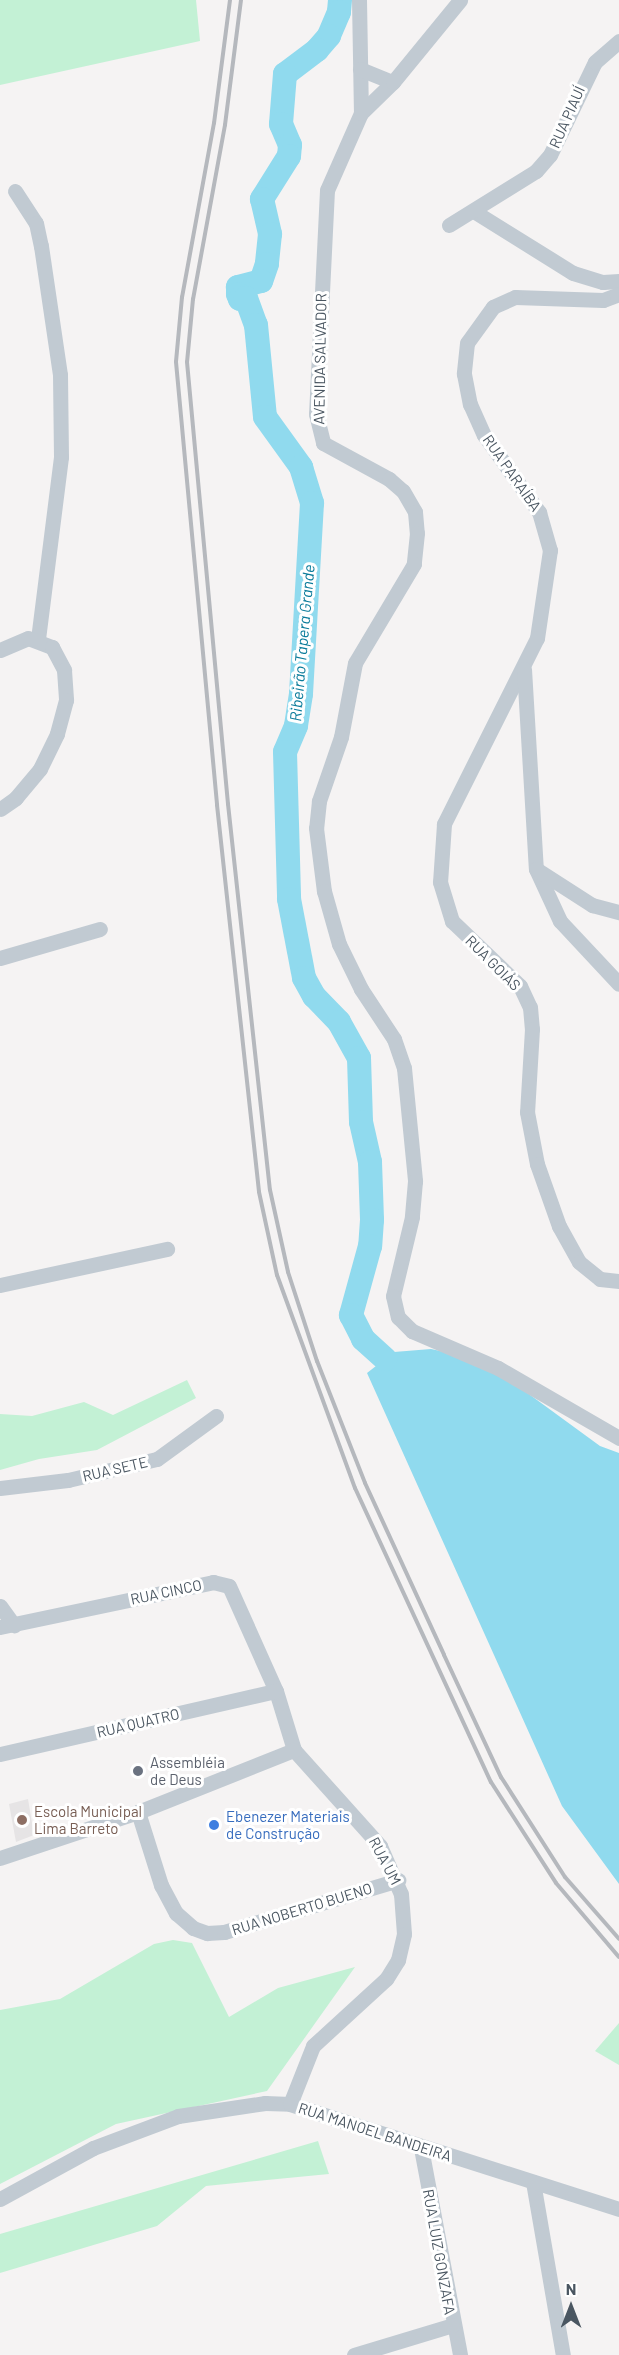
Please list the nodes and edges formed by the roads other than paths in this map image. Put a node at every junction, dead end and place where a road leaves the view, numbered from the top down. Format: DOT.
graph roads {
  1 [pos="359,0"];
  2 [pos="460,0"];
  3 [pos="619,41"];
  4 [pos="360,69"];
  5 [pos="393,82"];
  6 [pos="361,113"];
  7 [pos="15,191"];
  8 [pos="475,212"];
  9 [pos="449,225"];
  10 [pos="619,281"];
  11 [pos="619,294"];
  12 [pos="38,640"];
  13 [pos="0,650"];
  14 [pos="524,668"];
  15 [pos="0,809"];
  16 [pos="536,869"];
  17 [pos="619,912"];
  18 [pos="100,928"];
  19 [pos="0,958"];
  20 [pos="619,984"];
  21 [pos="167,1250"];
  22 [pos="619,1281"];
  23 [pos="0,1285"];
  24 [pos="216,1416"];
  25 [pos="619,1438"];
  26 [pos="0,1488"];
  27 [pos="0,1606"];
  28 [pos="7,1626"];
  29 [pos="276,1691"];
  30 [pos="294,1750"];
  31 [pos="0,1754"];
  32 [pos="138,1812"];
  33 [pos="0,1858"];
  34 [pos="398,1880"];
  35 [pos="290,2104"];
  36 [pos="421,2148"];
  37 [pos="533,2182"];
  38 [pos="0,2199"];
  39 [pos="619,2209"];
  40 [pos="453,2325"];
  41 [pos="354,2355"];
  42 [pos="460,2355"];
  43 [pos="563,2355"];
  1 -- 4 [label="street, AVENIDA SALVADOR"];
  2 -- 5 [label="street"];
  3 -- 8 [label="street, RUA PIAUÍ"];
  4 -- 5 [label="street"];
  4 -- 6 [label="street, AVENIDA SALVADOR"];
  5 -- 6 [label="street"];
  6 -- 25 [label="street, AVENIDA SALVADOR"];
  7 -- 12 [label="street"];
  8 -- 9 [label="street, RUA PIAUÍ"];
  8 -- 10 [label="street"];
  11 -- 14 [label="street, RUA PARAÍBA"];
  12 -- 13 [label="street"];
  12 -- 15 [label="street"];
  14 -- 16 [label="street"];
  14 -- 22 [label="street, RUA GOIÁS"];
  16 -- 17 [label="street"];
  16 -- 20 [label="street"];
  18 -- 19 [label="street"];
  21 -- 23 [label="street"];
  24 -- 26 [label="street, RUA SETE"];
  27 -- 28 [label="street"];
  28 -- 29 [label="street, RUA CINCO"];
  29 -- 30 [label="street, RUA CINCO"];
  29 -- 31 [label="street, RUA QUATRO"];
  30 -- 32 [label="street"];
  30 -- 34 [label="street, RUA UM"];
  32 -- 33 [label="street"];
  32 -- 34 [label="street, RUA NOBERTO BUENO"];
  34 -- 35 [label="street, RUA UM"];
  35 -- 36 [label="street, RUA MANOEL BANDEIRA"];
  35 -- 38 [label="street, RUA MANOEL BANDEIRA"];
  36 -- 37 [label="street, RUA MANOEL BANDEIRA"];
  36 -- 40 [label="street, RUA LUIZ GONZAFA"];
  37 -- 39 [label="street, RUA MANOEL BANDEIRA"];
  37 -- 43 [label="street"];
  40 -- 41 [label="street"];
  40 -- 42 [label="street, RUA LUIZ GONZAFA"];
}
